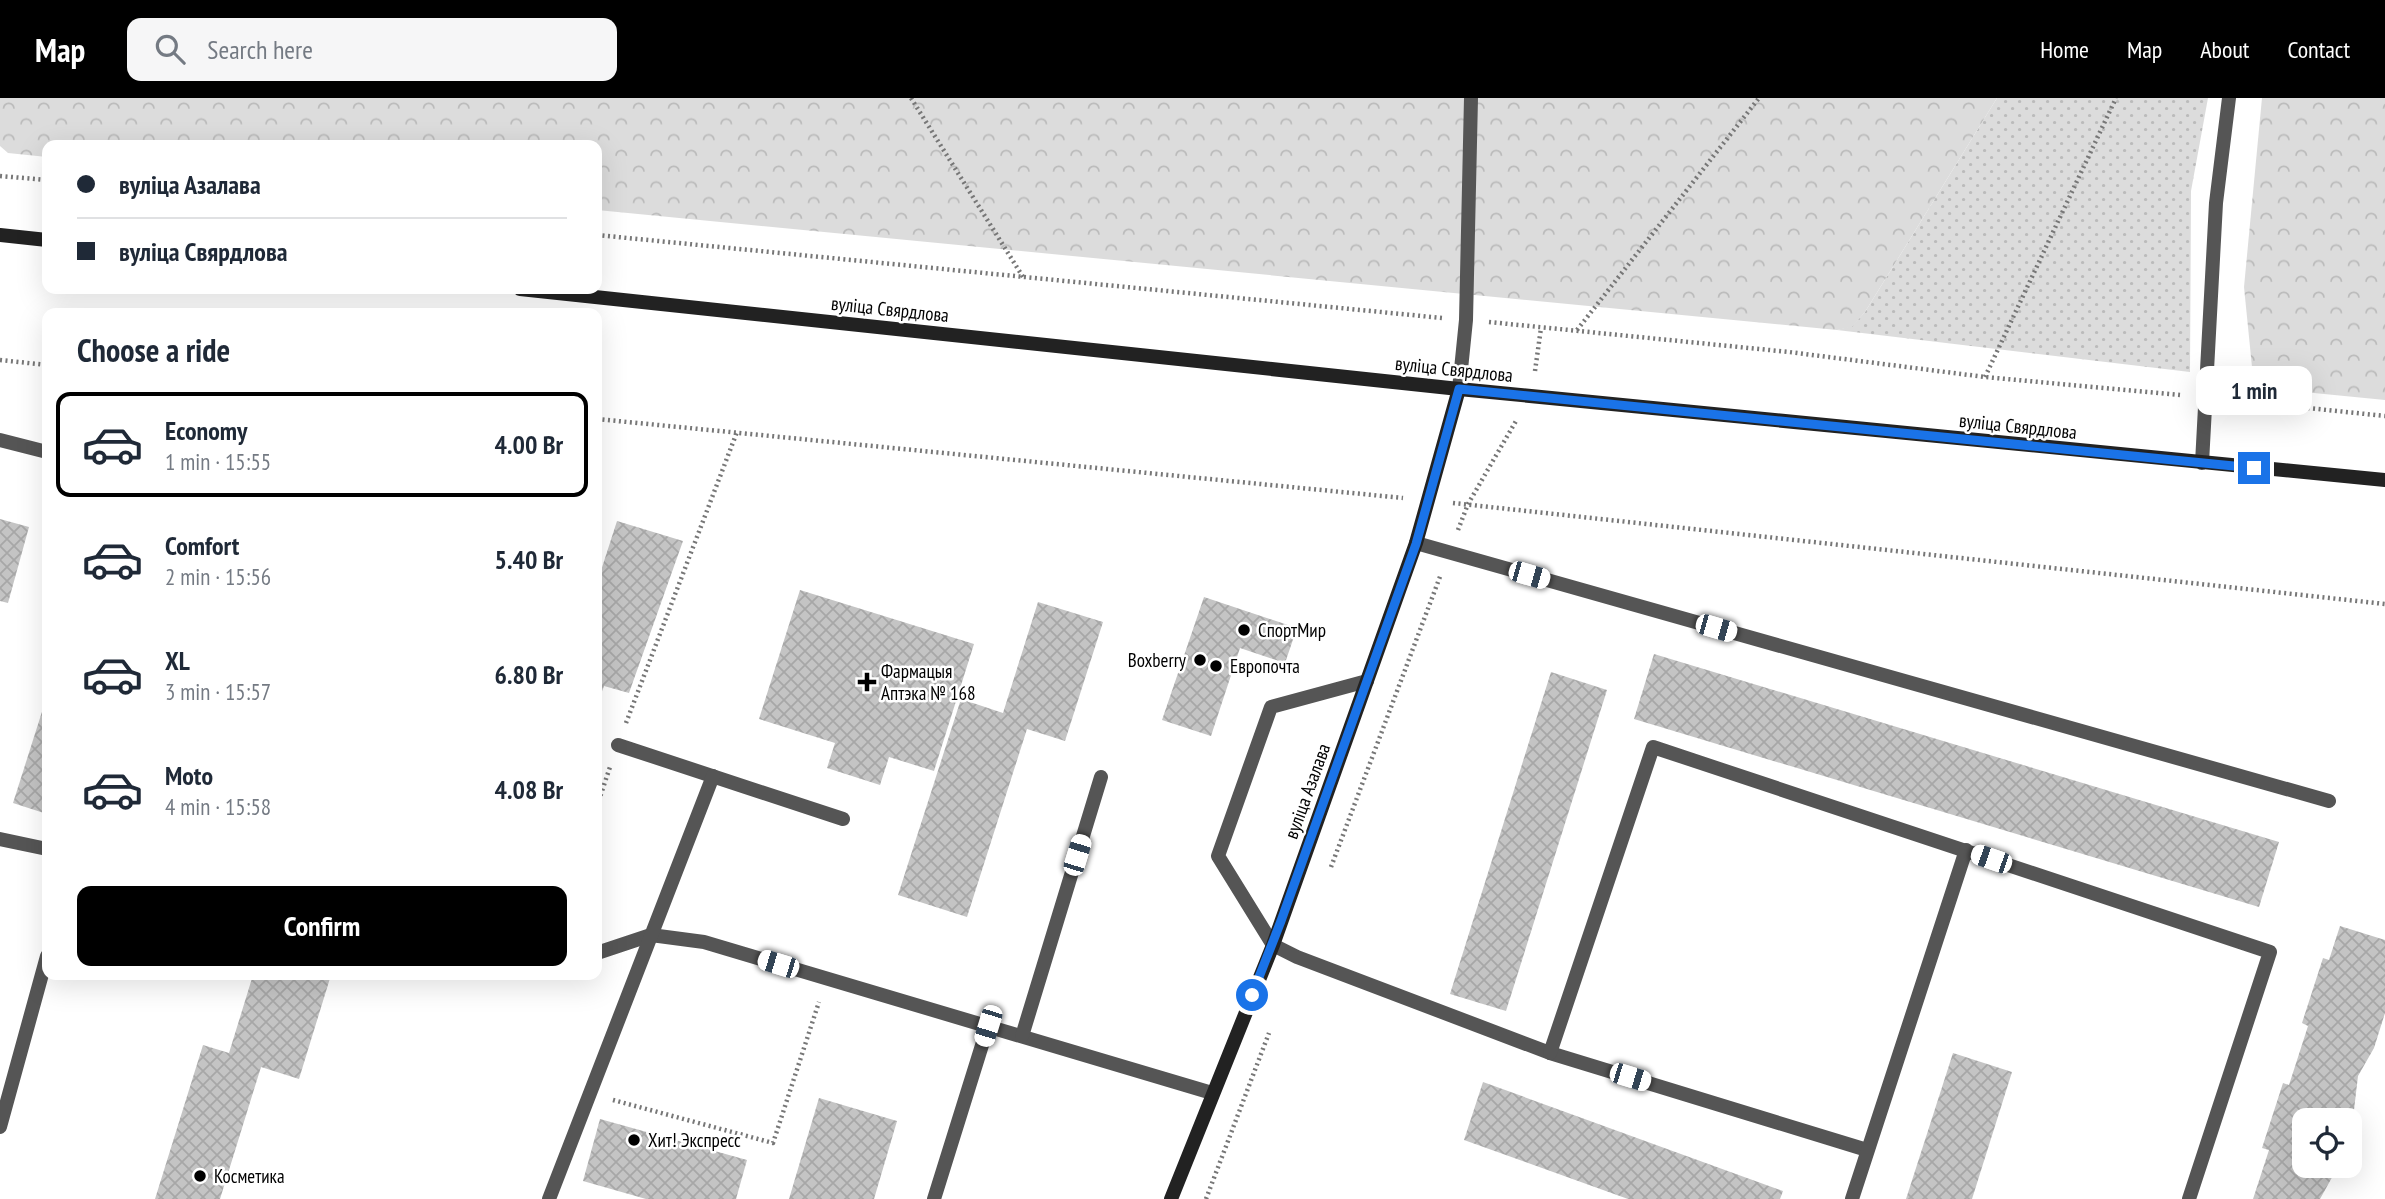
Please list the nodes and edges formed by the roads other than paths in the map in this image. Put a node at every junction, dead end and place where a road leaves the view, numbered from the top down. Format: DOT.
graph roads {
  1 [pos="1471,98"];
  2 [pos="2229,98"];
  3 [pos="0,235"];
  4 [pos="42,239"];
  5 [pos="567,294"];
  6 [pos="1459,389"];
  7 [pos="0,440"];
  8 [pos="42,451"];
  9 [pos="2202,463"];
  10 [pos="2385,480"];
  11 [pos="1416,544"];
  12 [pos="1367,681"];
  13 [pos="618,745"];
  14 [pos="713,776"];
  15 [pos="1101,777"];
  16 [pos="2329,801"];
  17 [pos="843,819"];
  18 [pos="0,839"];
  19 [pos="42,848"];
  20 [pos="1966,850"];
  21 [pos="651,935"];
  22 [pos="1273,945"];
  23 [pos="602,951"];
  24 [pos="42,974"];
  25 [pos="988,1026"];
  26 [pos="1022,1037"];
  27 [pos="1550,1053"];
  28 [pos="1212,1093"];
  29 [pos="0,1127"];
  30 [pos="1867,1150"];
  31 [pos="549,1199"];
  32 [pos="934,1199"];
  33 [pos="1171,1199"];
  34 [pos="1852,1199"];
  35 [pos="2189,1199"];
  1 -- 6 [label="lane"];
  2 -- 9 [label="lane"];
  3 -- 4 [label="main road"];
  5 -- 6 [label="main road, вуліца Свярдлова"];
  6 -- 9 [label="main road, вуліца Свярдлова"];
  6 -- 11 [label="main road, вуліца Азалава"];
  7 -- 8 [label="lane"];
  9 -- 10 [label="main road, вуліца Свярдлова"];
  11 -- 12 [label="main road, вуліца Азалава"];
  11 -- 16 [label="lane"];
  12 -- 22 [label="main road, вуліца Азалава"];
  12 -- 22 [label="lane"];
  13 -- 14 [label="lane"];
  14 -- 17 [label="lane"];
  14 -- 21 [label="lane"];
  15 -- 26 [label="lane"];
  18 -- 19 [label="lane"];
  20 -- 27 [label="lane"];
  20 -- 30 [label="lane"];
  20 -- 35 [label="lane"];
  21 -- 23 [label="lane"];
  21 -- 25 [label="lane"];
  21 -- 31 [label="lane"];
  22 -- 27 [label="lane"];
  22 -- 28 [label="main road, вуліца Азалава"];
  24 -- 29 [label="lane"];
  25 -- 26 [label="lane"];
  25 -- 32 [label="lane"];
  26 -- 28 [label="lane"];
  27 -- 30 [label="lane"];
  28 -- 33 [label="main road, вуліца Азалава"];
  30 -- 34 [label="lane"];
}
